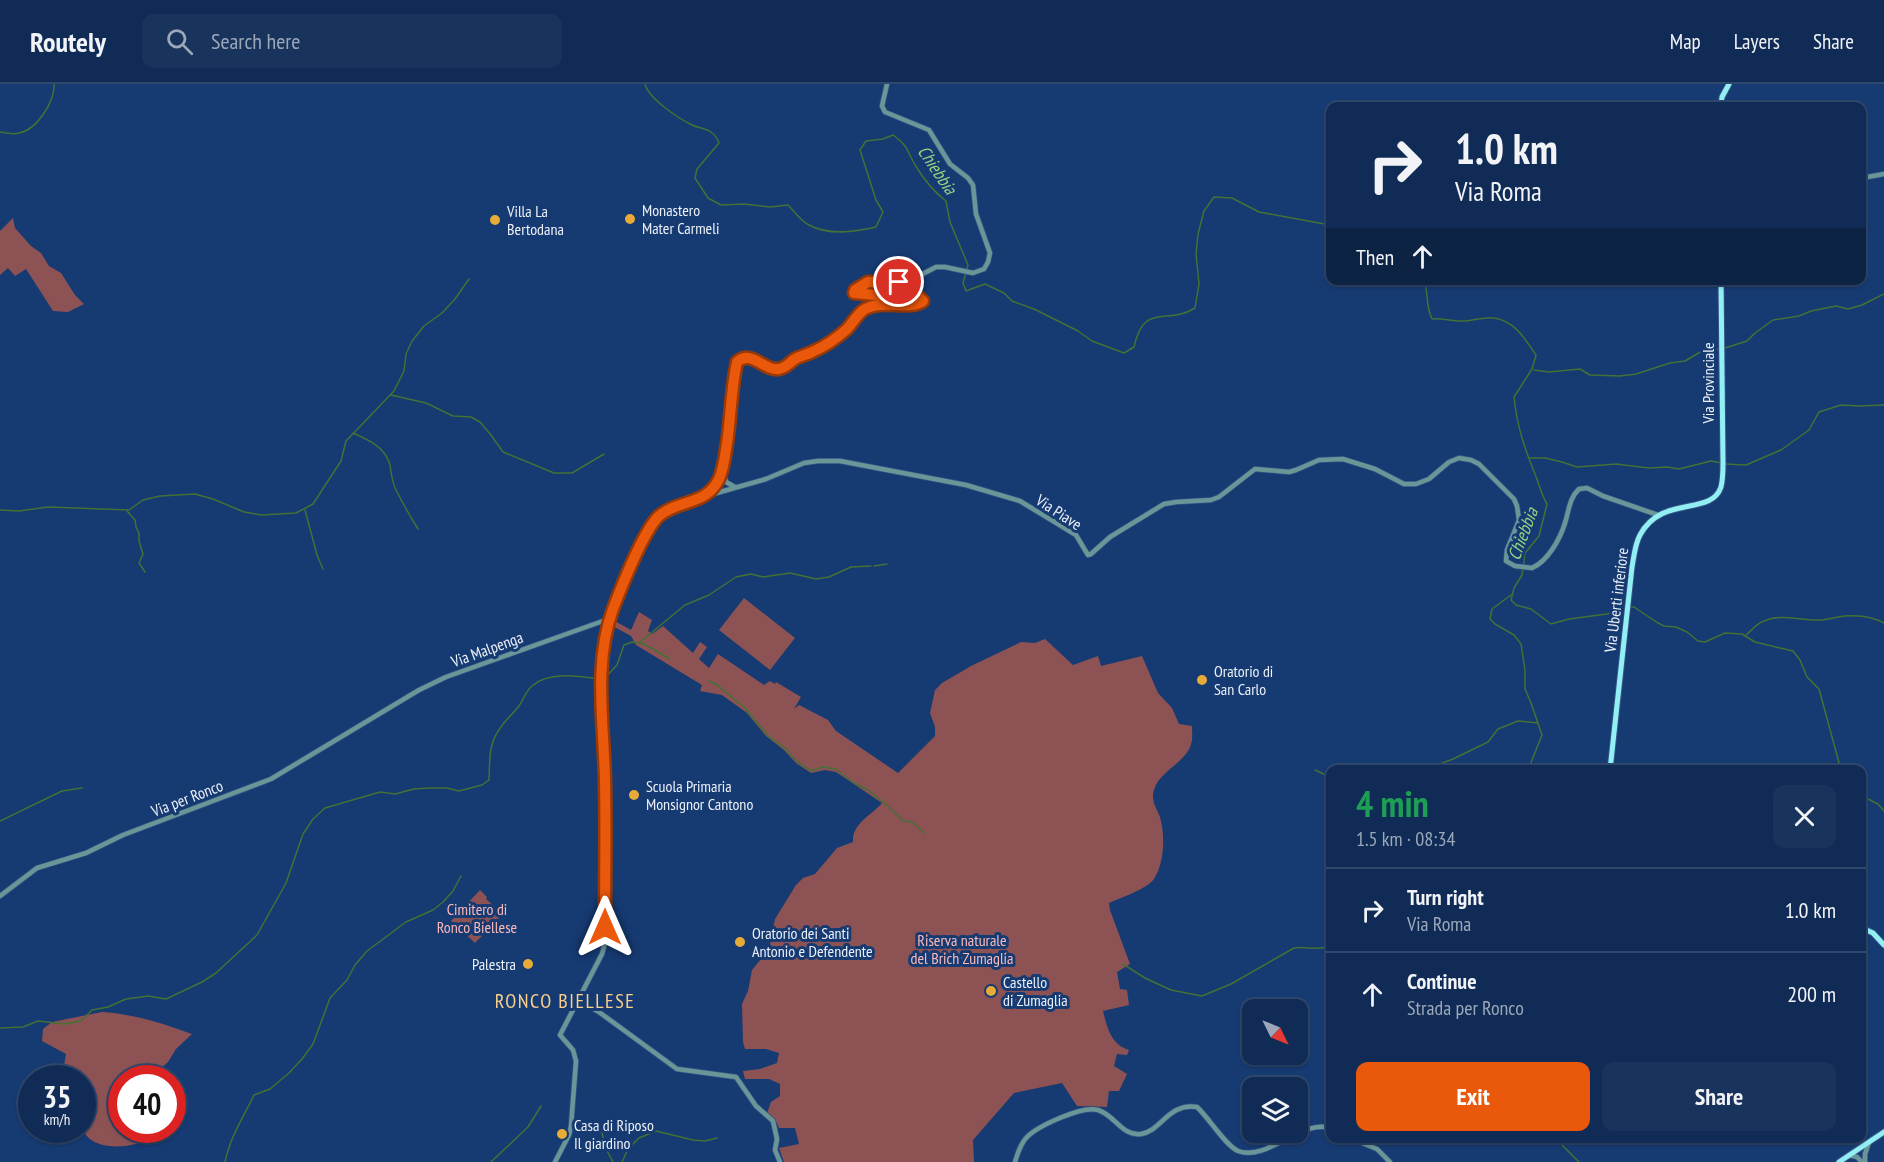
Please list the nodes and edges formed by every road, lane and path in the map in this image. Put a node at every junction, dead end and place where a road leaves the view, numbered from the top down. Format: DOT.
graph roads {
  1 [pos="887,84"];
  2 [pos="1729,84"];
  3 [pos="1722,102"];
  4 [pos="1884,174"];
  5 [pos="1866,177"];
  6 [pos="1721,285"];
  7 [pos="724,463"];
  8 [pos="717,482"];
  9 [pos="726,482"];
  10 [pos="1721,486"];
  11 [pos="738,487"];
  12 [pos="726,491"];
  13 [pos="704,497"];
  14 [pos="1645,511"];
  15 [pos="1658,514"];
  16 [pos="1648,524"];
  17 [pos="609,621"];
  18 [pos="380,715"];
  19 [pos="1611,765"];
  20 [pos="0,896"];
  21 [pos="1866,930"];
  22 [pos="1884,945"];
  23 [pos="578,1000"];
  24 [pos="1326,1128"];
  25 [pos="1884,1132"];
  26 [pos="1870,1141"];
  27 [pos="1362,1143"];
  28 [pos="1858,1148"];
  29 [pos="1865,1154"];
  30 [pos="1849,1155"];
  31 [pos="555,1162"];
  32 [pos="780,1162"];
  33 [pos="1015,1162"];
  34 [pos="1390,1162"];
  35 [pos="1839,1162"];
  36 [pos="1863,1162"];
  1 -- 7 [label="street"];
  2 -- 3 [label="main road"];
  4 -- 5 [label="street"];
  6 -- 10 [label="main road, Via Provinciale"];
  7 -- 8 [label="street"];
  7 -- 9 [label="street"];
  8 -- 9 [label="street"];
  8 -- 12 [label="street"];
  8 -- 13 [label="street"];
  9 -- 11 [label="street"];
  10 -- 15 [label="main road, Via Uberti inferiore"];
  11 -- 12 [label="street, Via Piave"];
  11 -- 14 [label="street, Via Piave"];
  12 -- 13 [label="street, Via Piave"];
  13 -- 17 [label="street, Via Piave"];
  14 -- 15 [label="street"];
  14 -- 16 [label="street"];
  15 -- 16 [label="main road, Via Uberti inferiore"];
  16 -- 19 [label="main road, Via Uberti inferiore"];
  17 -- 18 [label="street, Via Malpenga"];
  17 -- 23 [label="street, Via Piave"];
  18 -- 20 [label="street, Via per Ronco"];
  21 -- 22 [label="main road"];
  23 -- 31 [label="street, Via Piave"];
  23 -- 32 [label="street"];
  24 -- 33 [label="street"];
  25 -- 26 [label="main road"];
  26 -- 28 [label="main road"];
  26 -- 29 [label="street"];
  27 -- 34 [label="street"];
  28 -- 29 [label="street"];
  28 -- 30 [label="main road"];
  28 -- 36 [label="street"];
  29 -- 36 [label="street"];
  30 -- 35 [label="main road"];
  30 -- 36 [label="street"];
}
